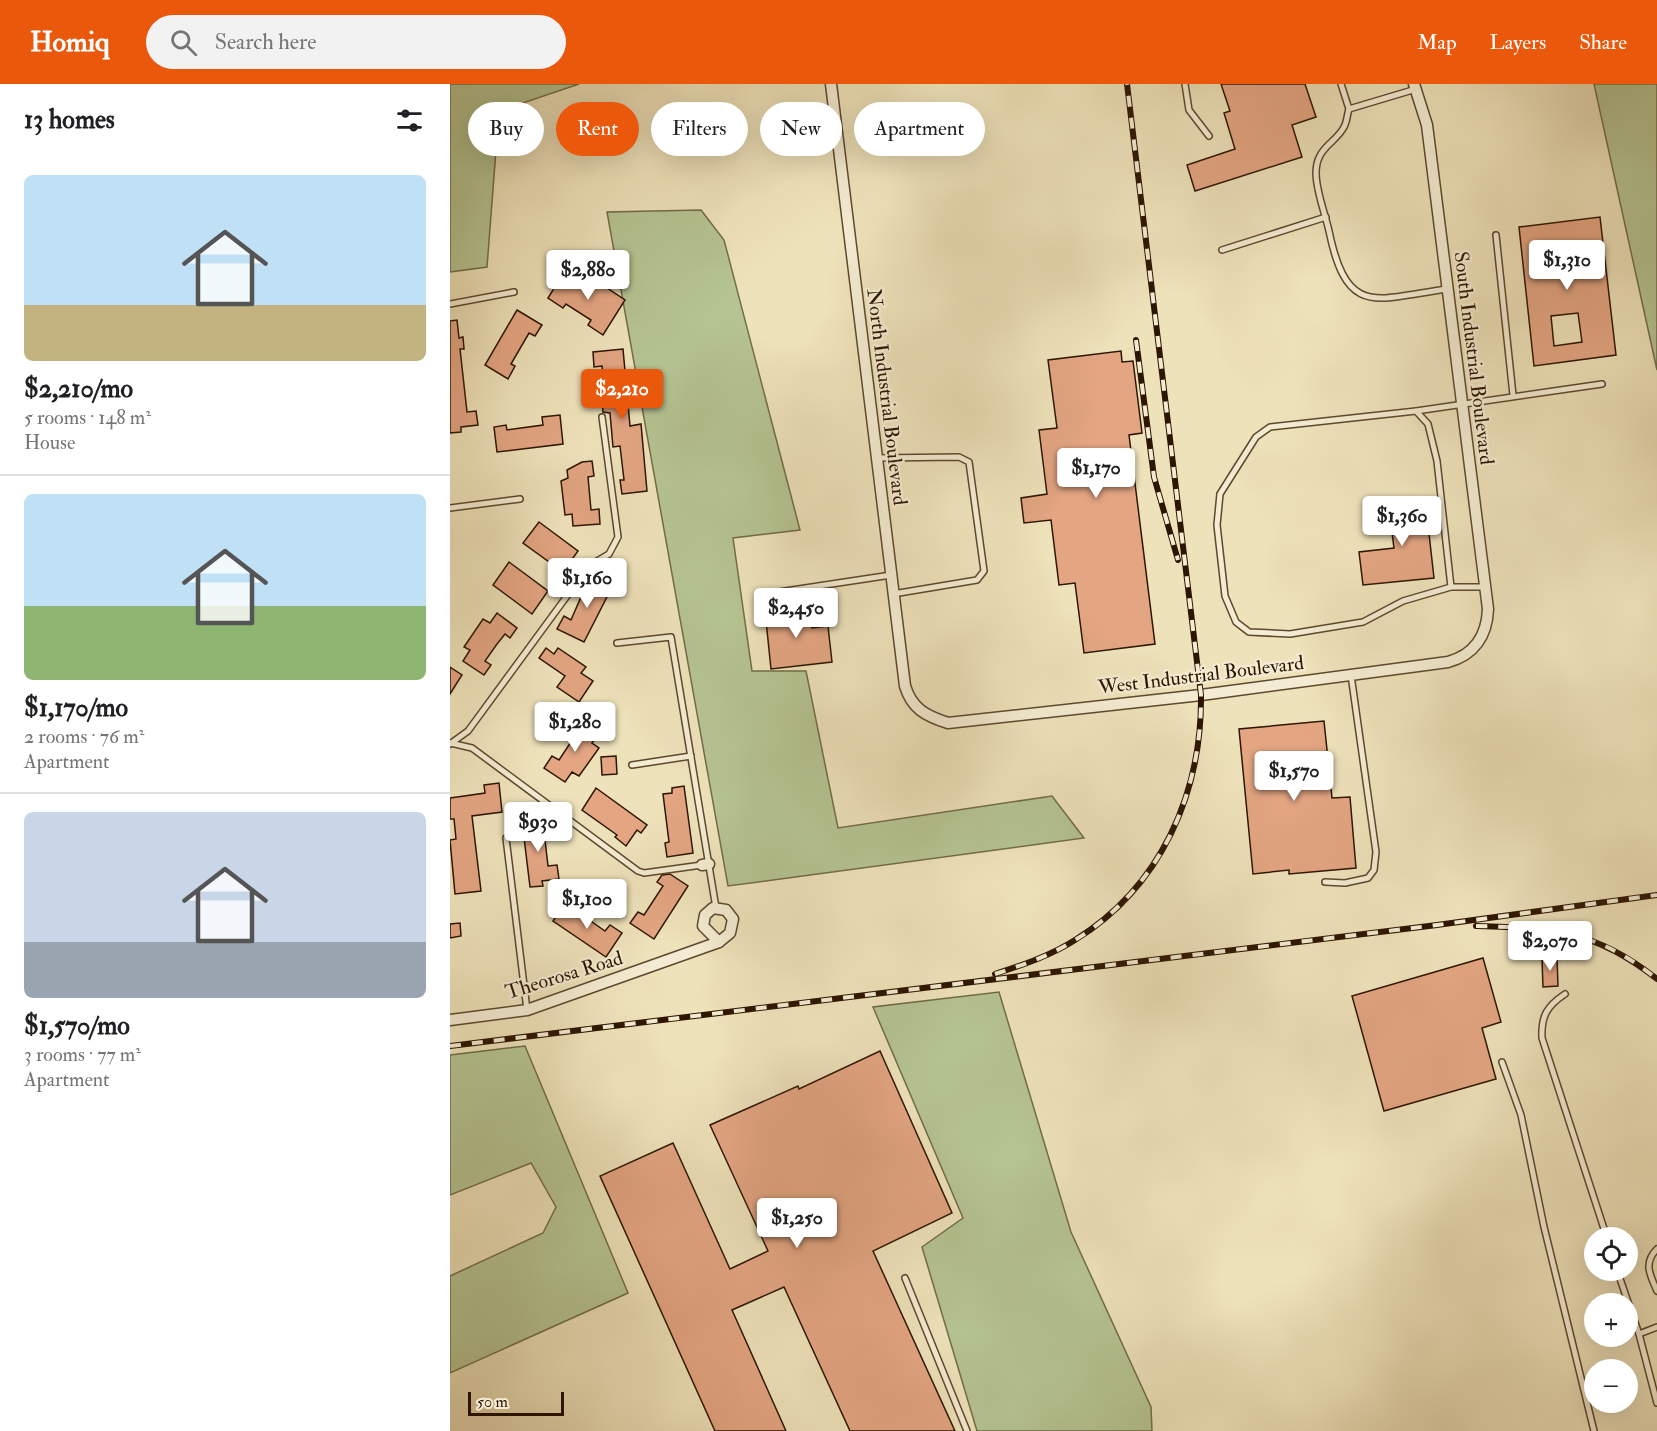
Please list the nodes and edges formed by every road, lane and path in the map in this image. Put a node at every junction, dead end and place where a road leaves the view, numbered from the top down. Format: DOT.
graph roads {
  1 [pos="831,84"];
  2 [pos="1185,84"];
  3 [pos="1341,84"];
  4 [pos="1415,86"];
  5 [pos="1349,109"];
  6 [pos="1209,136"];
  7 [pos="1326,218"];
  8 [pos="1496,235"];
  9 [pos="1222,250"];
  10 [pos="1448,289"];
  11 [pos="514,292"];
  12 [pos="450,304"];
  13 [pos="1602,384"];
  14 [pos="1513,396"];
  15 [pos="1461,402"];
  16 [pos="1416,411"];
  17 [pos="602,417"];
  18 [pos="876,458"];
  19 [pos="520,499"];
  20 [pos="450,508"];
  21 [pos="891,575"];
  22 [pos="1451,586"];
  23 [pos="1485,587"];
  24 [pos="772,592"];
  25 [pos="893,594"];
  26 [pos="1482,638"];
  27 [pos="617,643"];
  28 [pos="1351,675"];
  29 [pos="920,710"];
  30 [pos="450,743"];
  31 [pos="691,756"];
  32 [pos="632,765"];
  33 [pos="506,838"];
  34 [pos="706,864"];
  35 [pos="1325,882"];
  36 [pos="716,908"];
  37 [pos="719,942"];
  38 [pos="1565,994"];
  39 [pos="527,1010"];
  40 [pos="450,1020"];
  41 [pos="1502,1062"];
  42 [pos="1603,1227"];
  43 [pos="1657,1249"];
  44 [pos="905,1278"];
  45 [pos="1621,1281"];
  46 [pos="1657,1291"];
  47 [pos="1657,1327"];
  48 [pos="1639,1334"];
  49 [pos="1657,1403"];
  50 [pos="967,1431"];
  51 [pos="1594,1431"];
  1 -- 18 [label="street, North Industrial Boulevard"];
  2 -- 6 [label="lane"];
  3 -- 5 [label="lane"];
  4 -- 5 [label="lane"];
  4 -- 10 [label="street, South Industrial Boulevard"];
  5 -- 7 [label="lane"];
  7 -- 9 [label="lane"];
  7 -- 10 [label="lane"];
  8 -- 14 [label="lane"];
  10 -- 15 [label="street, South Industrial Boulevard"];
  11 -- 12 [label="lane"];
  13 -- 14 [label="lane"];
  14 -- 15 [label="lane"];
  15 -- 16 [label="lane"];
  15 -- 23 [label="street, South Industrial Boulevard"];
  16 -- 22 [label="lane"];
  16 -- 22 [label="lane"];
  17 -- 30 [label="lane"];
  18 -- 21 [label="street, North Industrial Boulevard"];
  18 -- 25 [label="lane"];
  19 -- 20 [label="lane"];
  21 -- 24 [label="lane"];
  21 -- 25 [label="street, North Industrial Boulevard"];
  22 -- 23 [label="lane"];
  23 -- 26 [label="street, South Industrial Boulevard"];
  25 -- 29 [label="street, North Industrial Boulevard"];
  26 -- 28 [label="street, West Industrial Boulevard"];
  27 -- 31 [label="lane"];
  28 -- 29 [label="street, West Industrial Boulevard"];
  28 -- 35 [label="lane"];
  30 -- 34 [label="lane"];
  31 -- 32 [label="lane"];
  31 -- 34 [label="lane"];
  33 -- 39 [label="lane"];
  34 -- 36 [label="lane"];
  36 -- 37 [label="street"];
  36 -- 37 [label="street"];
  37 -- 39 [label="street, Theorosa Road"];
  38 -- 42 [label="lane"];
  39 -- 40 [label="street, Theorosa Road"];
  41 -- 51 [label="lane"];
  43 -- 46 [label="lane"];
  44 -- 50 [label="lane"];
  45 -- 48 [label="lane"];
  47 -- 48 [label="lane"];
  48 -- 49 [label="lane"];
}
